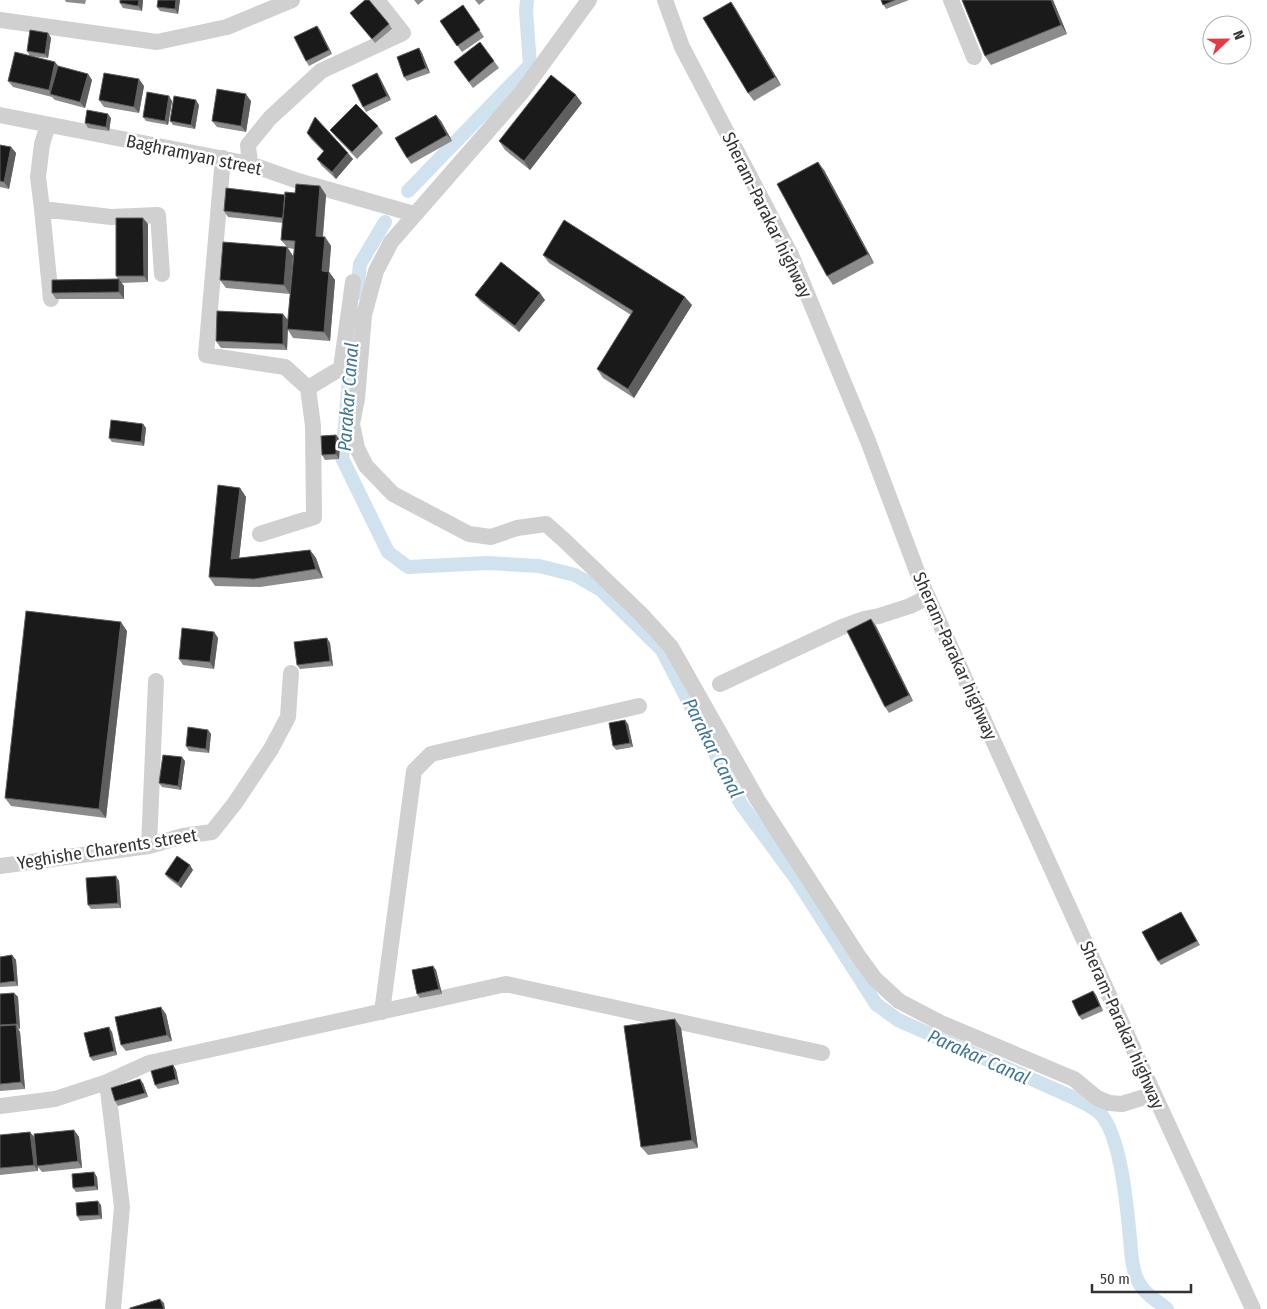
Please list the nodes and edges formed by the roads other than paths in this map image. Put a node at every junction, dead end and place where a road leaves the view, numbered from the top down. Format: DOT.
graph roads {
  1 [pos="292,0"];
  2 [pos="377,0"];
  3 [pos="589,0"];
  4 [pos="665,0"];
  5 [pos="951,0"];
  6 [pos="0,20"];
  7 [pos="974,57"];
  8 [pos="0,115"];
  9 [pos="48,124"];
  10 [pos="223,158"];
  11 [pos="250,164"];
  12 [pos="42,208"];
  13 [pos="414,214"];
  14 [pos="162,274"];
  15 [pos="353,282"];
  16 [pos="51,299"];
  17 [pos="308,388"];
  18 [pos="260,534"];
  19 [pos="928,596"];
  20 [pos="291,673"];
  21 [pos="156,681"];
  22 [pos="720,684"];
  23 [pos="639,706"];
  24 [pos="149,846"];
  25 [pos="0,866"];
  26 [pos="382,1012"];
  27 [pos="822,1053"];
  28 [pos="107,1082"];
  29 [pos="1154,1094"];
  30 [pos="0,1106"];
  31 [pos="113,1309"];
  32 [pos="1253,1309"];
  1 -- 6 [label="street"];
  2 -- 11 [label="street"];
  3 -- 13 [label="street"];
  4 -- 19 [label="street, Sheram-Parakar highway"];
  5 -- 7 [label="street"];
  8 -- 9 [label="street, Baghramyan street"];
  9 -- 10 [label="street, Baghramyan street"];
  9 -- 12 [label="street"];
  10 -- 11 [label="street, Baghramyan street"];
  10 -- 17 [label="street"];
  11 -- 13 [label="street, Baghramyan street"];
  12 -- 14 [label="street"];
  12 -- 16 [label="street"];
  13 -- 29 [label="street"];
  15 -- 17 [label="street"];
  17 -- 18 [label="street"];
  19 -- 22 [label="street"];
  19 -- 29 [label="street, Sheram-Parakar highway"];
  20 -- 24 [label="street, Yeghishe Charents street"];
  21 -- 24 [label="street"];
  23 -- 26 [label="street"];
  24 -- 25 [label="street, Yeghishe Charents street"];
  26 -- 27 [label="street"];
  26 -- 28 [label="street"];
  28 -- 30 [label="street"];
  28 -- 31 [label="street"];
  29 -- 32 [label="street, Sheram-Parakar highway"];
}
